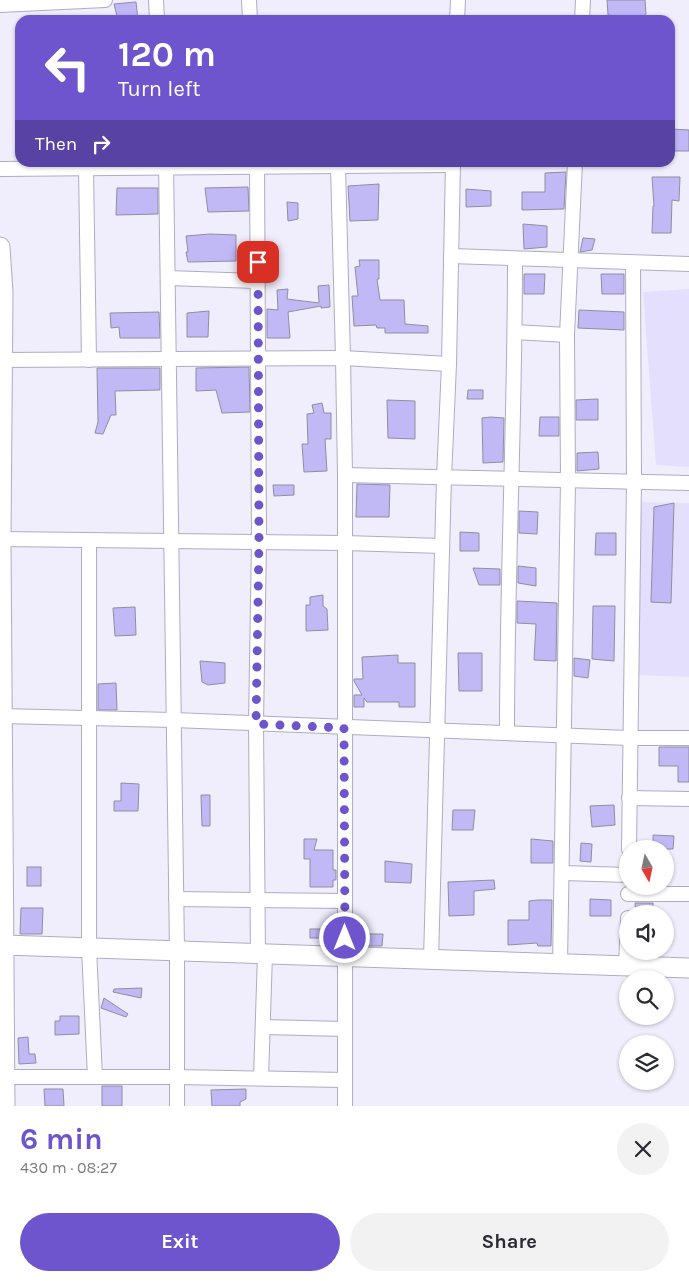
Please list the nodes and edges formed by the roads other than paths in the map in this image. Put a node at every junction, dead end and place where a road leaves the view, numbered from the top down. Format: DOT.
graph roads {
  1 [pos="105,0"];
  2 [pos="156,0"];
  3 [pos="249,0"];
  4 [pos="458,0"];
  5 [pos="582,0"];
  6 [pos="64,1"];
  7 [pos="0,5"];
  8 [pos="157,15"];
  9 [pos="250,15"];
  10 [pos="457,15"];
  11 [pos="582,15"];
  12 [pos="113,167"];
  13 [pos="166,167"];
  14 [pos="257,167"];
  15 [pos="338,167"];
  16 [pos="453,167"];
  17 [pos="575,167"];
  18 [pos="86,168"];
  19 [pos="0,169"];
  20 [pos="0,247"];
  21 [pos="451,256"];
  22 [pos="515,260"];
  23 [pos="571,261"];
  24 [pos="633,263"];
  25 [pos="689,264"];
  26 [pos="168,278"];
  27 [pos="258,280"];
  28 [pos="515,332"];
  29 [pos="567,335"];
  30 [pos="343,358"];
  31 [pos="170,359"];
  32 [pos="259,359"];
  33 [pos="1,360"];
  34 [pos="89,360"];
  35 [pos="449,364"];
  36 [pos="345,475"];
  37 [pos="444,478"];
  38 [pos="512,480"];
  39 [pos="568,480"];
  40 [pos="634,482"];
  41 [pos="689,483"];
  42 [pos="1,539"];
  43 [pos="89,540"];
  44 [pos="172,541"];
  45 [pos="259,542"];
  46 [pos="345,542"];
  47 [pos="442,546"];
  48 [pos="1,716"];
  49 [pos="88,718"];
  50 [pos="174,720"];
  51 [pos="256,724"];
  52 [pos="344,728"];
  53 [pos="438,730"];
  54 [pos="507,732"];
  55 [pos="564,734"];
  56 [pos="629,738"];
  57 [pos="689,738"];
  58 [pos="629,798"];
  59 [pos="689,799"];
  60 [pos="629,840"];
  61 [pos="563,873"];
  62 [pos="619,875"];
  63 [pos="674,893"];
  64 [pos="689,894"];
  65 [pos="176,899"];
  66 [pos="258,900"];
  67 [pos="2,901"];
  68 [pos="345,901"];
  69 [pos="4,945"];
  70 [pos="89,948"];
  71 [pos="177,951"];
  72 [pos="262,954"];
  73 [pos="345,957"];
  74 [pos="431,960"];
  75 [pos="626,960"];
  76 [pos="560,964"];
  77 [pos="626,966"];
  78 [pos="689,968"];
  79 [pos="263,1027"];
  80 [pos="345,1029"];
  81 [pos="177,1076"];
  82 [pos="2,1077"];
  83 [pos="95,1077"];
  84 [pos="261,1078"];
  85 [pos="345,1080"];
  86 [pos="5,1106"];
  87 [pos="177,1106"];
  88 [pos="345,1106"];
  1 -- 6 [label="street"];
  2 -- 8 [label="street"];
  3 -- 9 [label="street"];
  4 -- 10 [label="street"];
  5 -- 11 [label="street"];
  6 -- 7 [label="street"];
  12 -- 18 [label="street"];
  13 -- 26 [label="street"];
  14 -- 27 [label="street"];
  15 -- 30 [label="street"];
  16 -- 21 [label="street"];
  17 -- 23 [label="street"];
  18 -- 19 [label="street"];
  18 -- 34 [label="street"];
  20 -- 33 [label="street"];
  21 -- 22 [label="street"];
  21 -- 35 [label="street"];
  22 -- 23 [label="street"];
  22 -- 28 [label="street"];
  23 -- 24 [label="street"];
  23 -- 29 [label="street"];
  24 -- 25 [label="street"];
  24 -- 40 [label="street"];
  26 -- 27 [label="street"];
  26 -- 31 [label="street"];
  27 -- 32 [label="street"];
  28 -- 29 [label="street"];
  28 -- 38 [label="street"];
  29 -- 39 [label="street"];
  30 -- 32 [label="street"];
  30 -- 35 [label="street"];
  30 -- 36 [label="street"];
  31 -- 32 [label="street"];
  31 -- 34 [label="street"];
  31 -- 44 [label="street"];
  32 -- 45 [label="street"];
  33 -- 34 [label="street"];
  33 -- 42 [label="street"];
  35 -- 37 [label="street"];
  36 -- 37 [label="street"];
  36 -- 46 [label="street"];
  37 -- 38 [label="street"];
  37 -- 47 [label="street"];
  38 -- 39 [label="street"];
  38 -- 54 [label="street"];
  39 -- 40 [label="street"];
  39 -- 55 [label="street"];
  40 -- 41 [label="street"];
  40 -- 56 [label="street"];
  42 -- 43 [label="street"];
  42 -- 48 [label="street"];
  43 -- 44 [label="street"];
  43 -- 49 [label="street"];
  44 -- 45 [label="street"];
  44 -- 50 [label="street"];
  45 -- 46 [label="street"];
  45 -- 51 [label="street"];
  46 -- 47 [label="street"];
  46 -- 52 [label="street"];
  47 -- 53 [label="street"];
  48 -- 49 [label="street"];
  48 -- 67 [label="street"];
  49 -- 50 [label="street"];
  49 -- 70 [label="street"];
  50 -- 51 [label="street"];
  50 -- 65 [label="street"];
  51 -- 52 [label="street"];
  51 -- 66 [label="street"];
  52 -- 53 [label="street"];
  52 -- 68 [label="street"];
  53 -- 54 [label="street"];
  53 -- 74 [label="street"];
  54 -- 55 [label="street"];
  55 -- 56 [label="street"];
  55 -- 61 [label="street"];
  56 -- 57 [label="street"];
  56 -- 58 [label="street"];
  58 -- 59 [label="street"];
  58 -- 60 [label="street"];
  61 -- 62 [label="street"];
  61 -- 76 [label="street"];
  63 -- 64 [label="street"];
  65 -- 66 [label="street"];
  65 -- 71 [label="street"];
  66 -- 68 [label="street"];
  66 -- 72 [label="street"];
  67 -- 69 [label="street"];
  68 -- 73 [label="street"];
  69 -- 70 [label="street"];
  69 -- 82 [label="street"];
  70 -- 71 [label="street"];
  70 -- 83 [label="street"];
  71 -- 72 [label="street"];
  71 -- 81 [label="street"];
  72 -- 73 [label="street"];
  72 -- 79 [label="street"];
  73 -- 74 [label="street"];
  73 -- 80 [label="street"];
  74 -- 76 [label="street"];
  75 -- 77 [label="street"];
  76 -- 77 [label="street"];
  77 -- 78 [label="street"];
  79 -- 80 [label="street"];
  79 -- 84 [label="street"];
  80 -- 85 [label="street"];
  81 -- 83 [label="street"];
  81 -- 84 [label="street"];
  81 -- 87 [label="street"];
  82 -- 83 [label="street"];
  82 -- 86 [label="street"];
  84 -- 85 [label="street"];
  85 -- 88 [label="street"];
}
